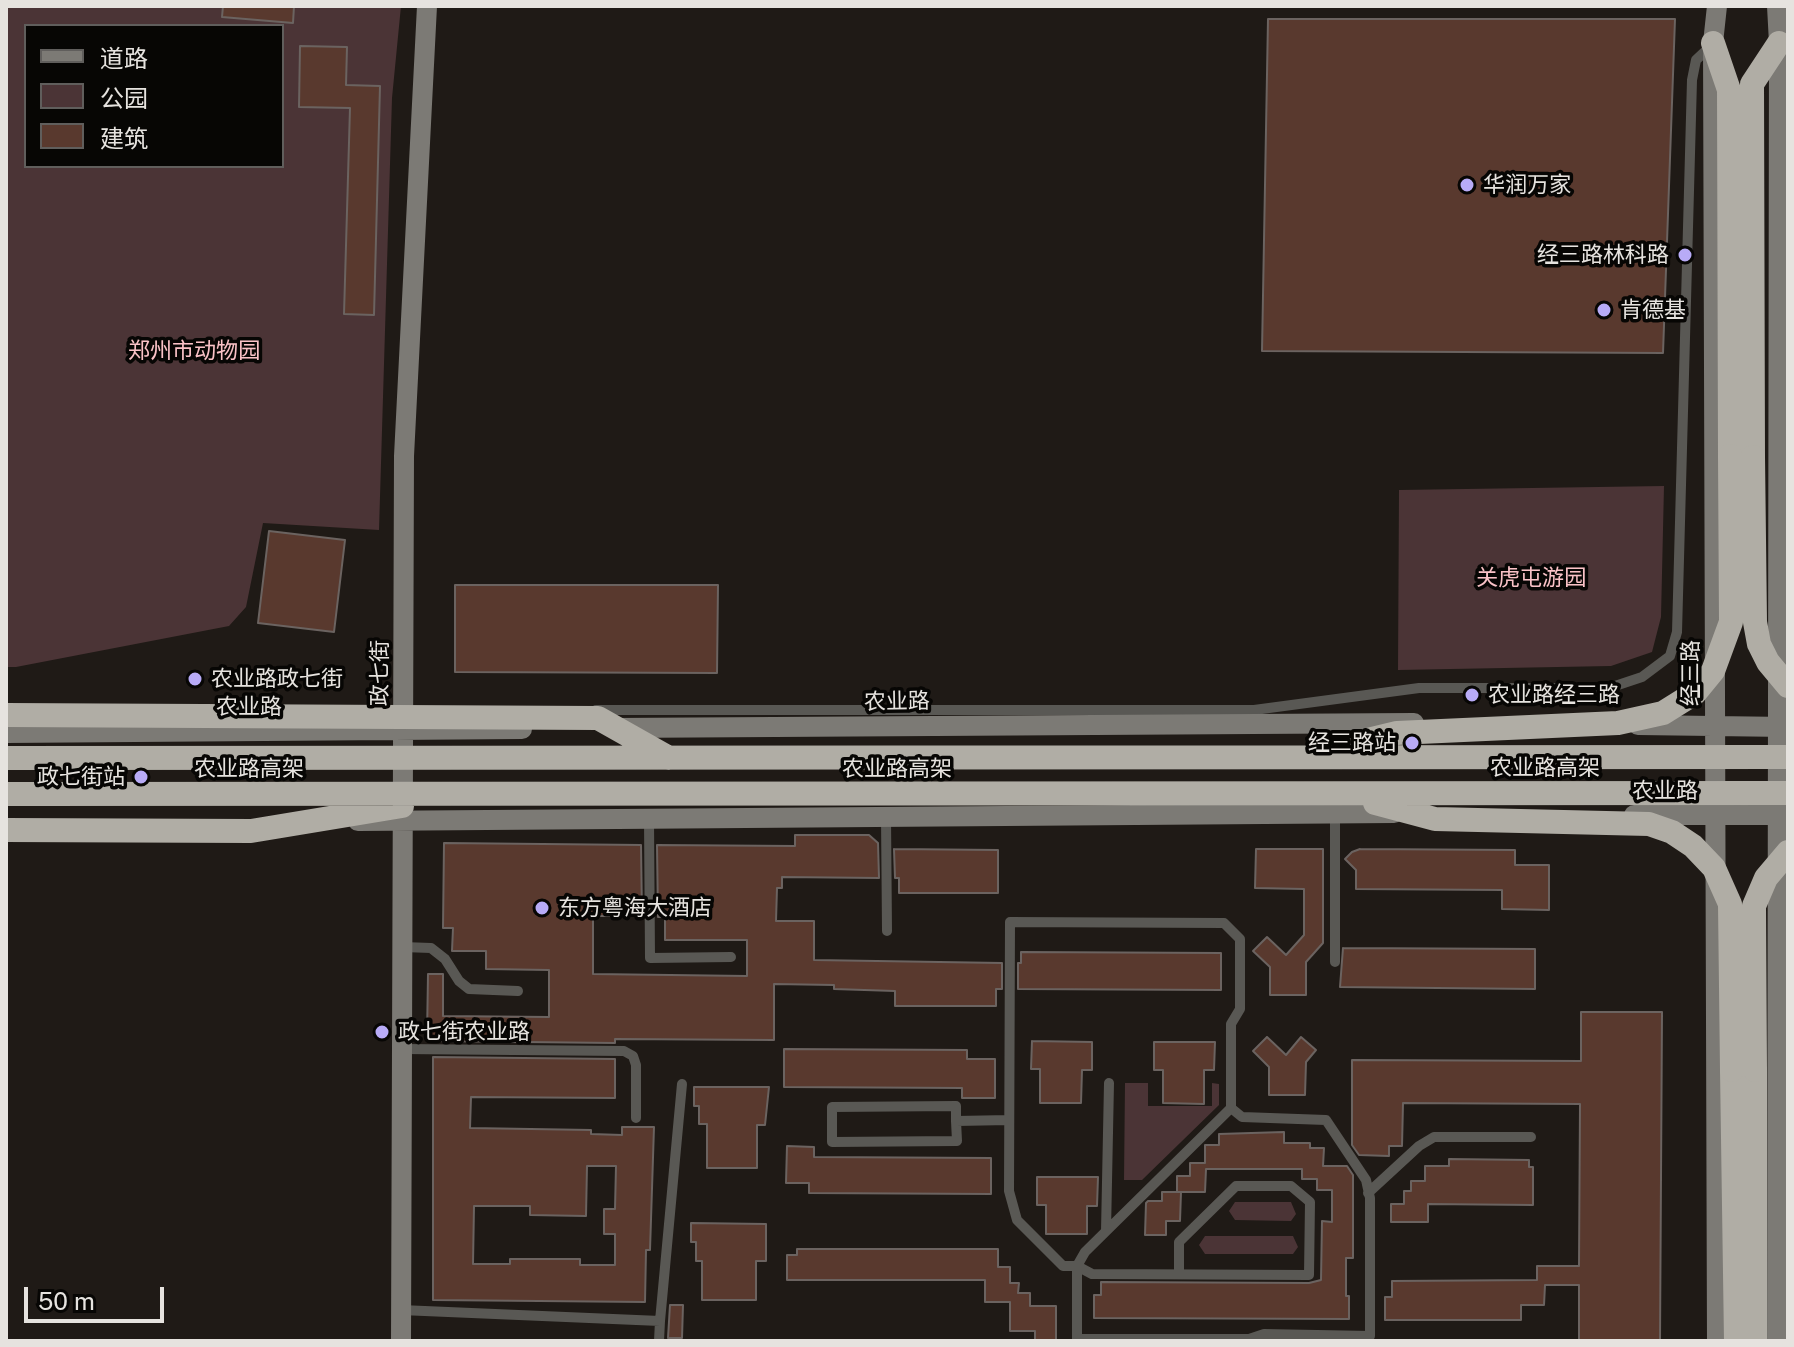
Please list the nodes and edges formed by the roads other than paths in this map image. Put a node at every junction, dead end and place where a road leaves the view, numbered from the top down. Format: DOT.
graph roads {
  1 [pos="427,6"];
  2 [pos="1717,6"];
  3 [pos="1777,6"];
  4 [pos="1713,43"];
  5 [pos="1779,43"];
  6 [pos="1742,456"];
  7 [pos="1788,686"];
  8 [pos="6,715"];
  9 [pos="404,720"];
  10 [pos="1715,726"];
  11 [pos="1783,727"];
  12 [pos="6,733"];
  13 [pos="1788,757"];
  14 [pos="6,758"];
  15 [pos="1324,758"];
  16 [pos="671,759"];
  17 [pos="1788,793"];
  18 [pos="6,794"];
  19 [pos="473,795"];
  20 [pos="1338,804"];
  21 [pos="1716,815"];
  22 [pos="1783,815"];
  23 [pos="886,817"];
  24 [pos="6,819"];
  25 [pos="649,819"];
  26 [pos="404,821"];
  27 [pos="6,830"];
  28 [pos="1788,852"];
  29 [pos="887,931"];
  30 [pos="403,947"];
  31 [pos="731,957"];
  32 [pos="1335,962"];
  33 [pos="518,991"];
  34 [pos="1783,992"];
  35 [pos="402,1049"];
  36 [pos="1763,1071"];
  37 [pos="1109,1083"];
  38 [pos="682,1084"];
  39 [pos="1231,1108"];
  40 [pos="636,1118"];
  41 [pos="1009,1120"];
  42 [pos="956,1121"];
  43 [pos="1531,1137"];
  44 [pos="1782,1171"];
  45 [pos="1368,1193"];
  46 [pos="1106,1231"];
  47 [pos="1077,1266"];
  48 [pos="1179,1274"];
  49 [pos="401,1310"];
  50 [pos="660,1321"];
  51 [pos="1077,1340"];
  52 [pos="401,1341"];
  53 [pos="659,1341"];
  54 [pos="1717,1341"];
  55 [pos="1736,1341"];
  56 [pos="1755,1341"];
  57 [pos="1777,1341"];
  1 -- 9 [label="street, 政七街"];
  2 -- 4 [label="street, 经三路"];
  3 -- 5 [label="street"];
  4 -- 6 [label="highway"];
  4 -- 9 [label="lane"];
  4 -- 10 [label="street, 经三路"];
  5 -- 6 [label="highway"];
  5 -- 11 [label="street"];
  6 -- 7 [label="highway, bridge"];
  6 -- 15 [label="highway, bridge"];
  8 -- 16 [label="highway, bridge"];
  9 -- 10 [label="street, 农业路"];
  9 -- 12 [label="street, 农业路"];
  9 -- 26 [label="street, 政七街"];
  10 -- 11 [label="street, 农业路"];
  10 -- 21 [label="street, 经三路"];
  11 -- 22 [label="street"];
  13 -- 15 [label="highway, 农业路高架, bridge"];
  14 -- 16 [label="highway, 农业路高架, bridge"];
  15 -- 16 [label="highway, 农业路高架, bridge"];
  17 -- 20 [label="highway, 农业路高架, bridge"];
  18 -- 19 [label="highway, 农业路高架, bridge"];
  19 -- 20 [label="highway, 农业路高架, bridge"];
  19 -- 27 [label="highway, bridge"];
  20 -- 21 [label="street, 农业路"];
  20 -- 23 [label="street, 农业路"];
  20 -- 32 [label="lane"];
  20 -- 36 [label="highway, bridge"];
  21 -- 22 [label="street, 农业路"];
  21 -- 54 [label="street, 经三路"];
  22 -- 34 [label="street"];
  23 -- 25 [label="street, 农业路"];
  23 -- 29 [label="lane"];
  24 -- 26 [label="street, 农业路"];
  25 -- 26 [label="street, 农业路"];
  25 -- 31 [label="lane"];
  26 -- 30 [label="street, 政七街"];
  28 -- 36 [label="highway, bridge"];
  30 -- 33 [label="lane"];
  30 -- 35 [label="street, 政七街"];
  34 -- 36 [label="street"];
  35 -- 40 [label="lane"];
  35 -- 49 [label="street, 政七街"];
  36 -- 44 [label="street"];
  36 -- 55 [label="highway"];
  36 -- 56 [label="highway"];
  37 -- 46 [label="lane"];
  38 -- 50 [label="lane"];
  39 -- 41 [label="lane"];
  39 -- 45 [label="lane"];
  39 -- 46 [label="lane"];
  41 -- 42 [label="lane"];
  41 -- 47 [label="lane"];
  42 -- 42 [label="lane"];
  43 -- 45 [label="lane"];
  44 -- 57 [label="street"];
  45 -- 51 [label="lane"];
  46 -- 47 [label="lane"];
  47 -- 48 [label="lane"];
  47 -- 51 [label="lane"];
  48 -- 48 [label="lane"];
  49 -- 50 [label="lane"];
  49 -- 52 [label="street, 政七街"];
  50 -- 53 [label="lane"];
}
